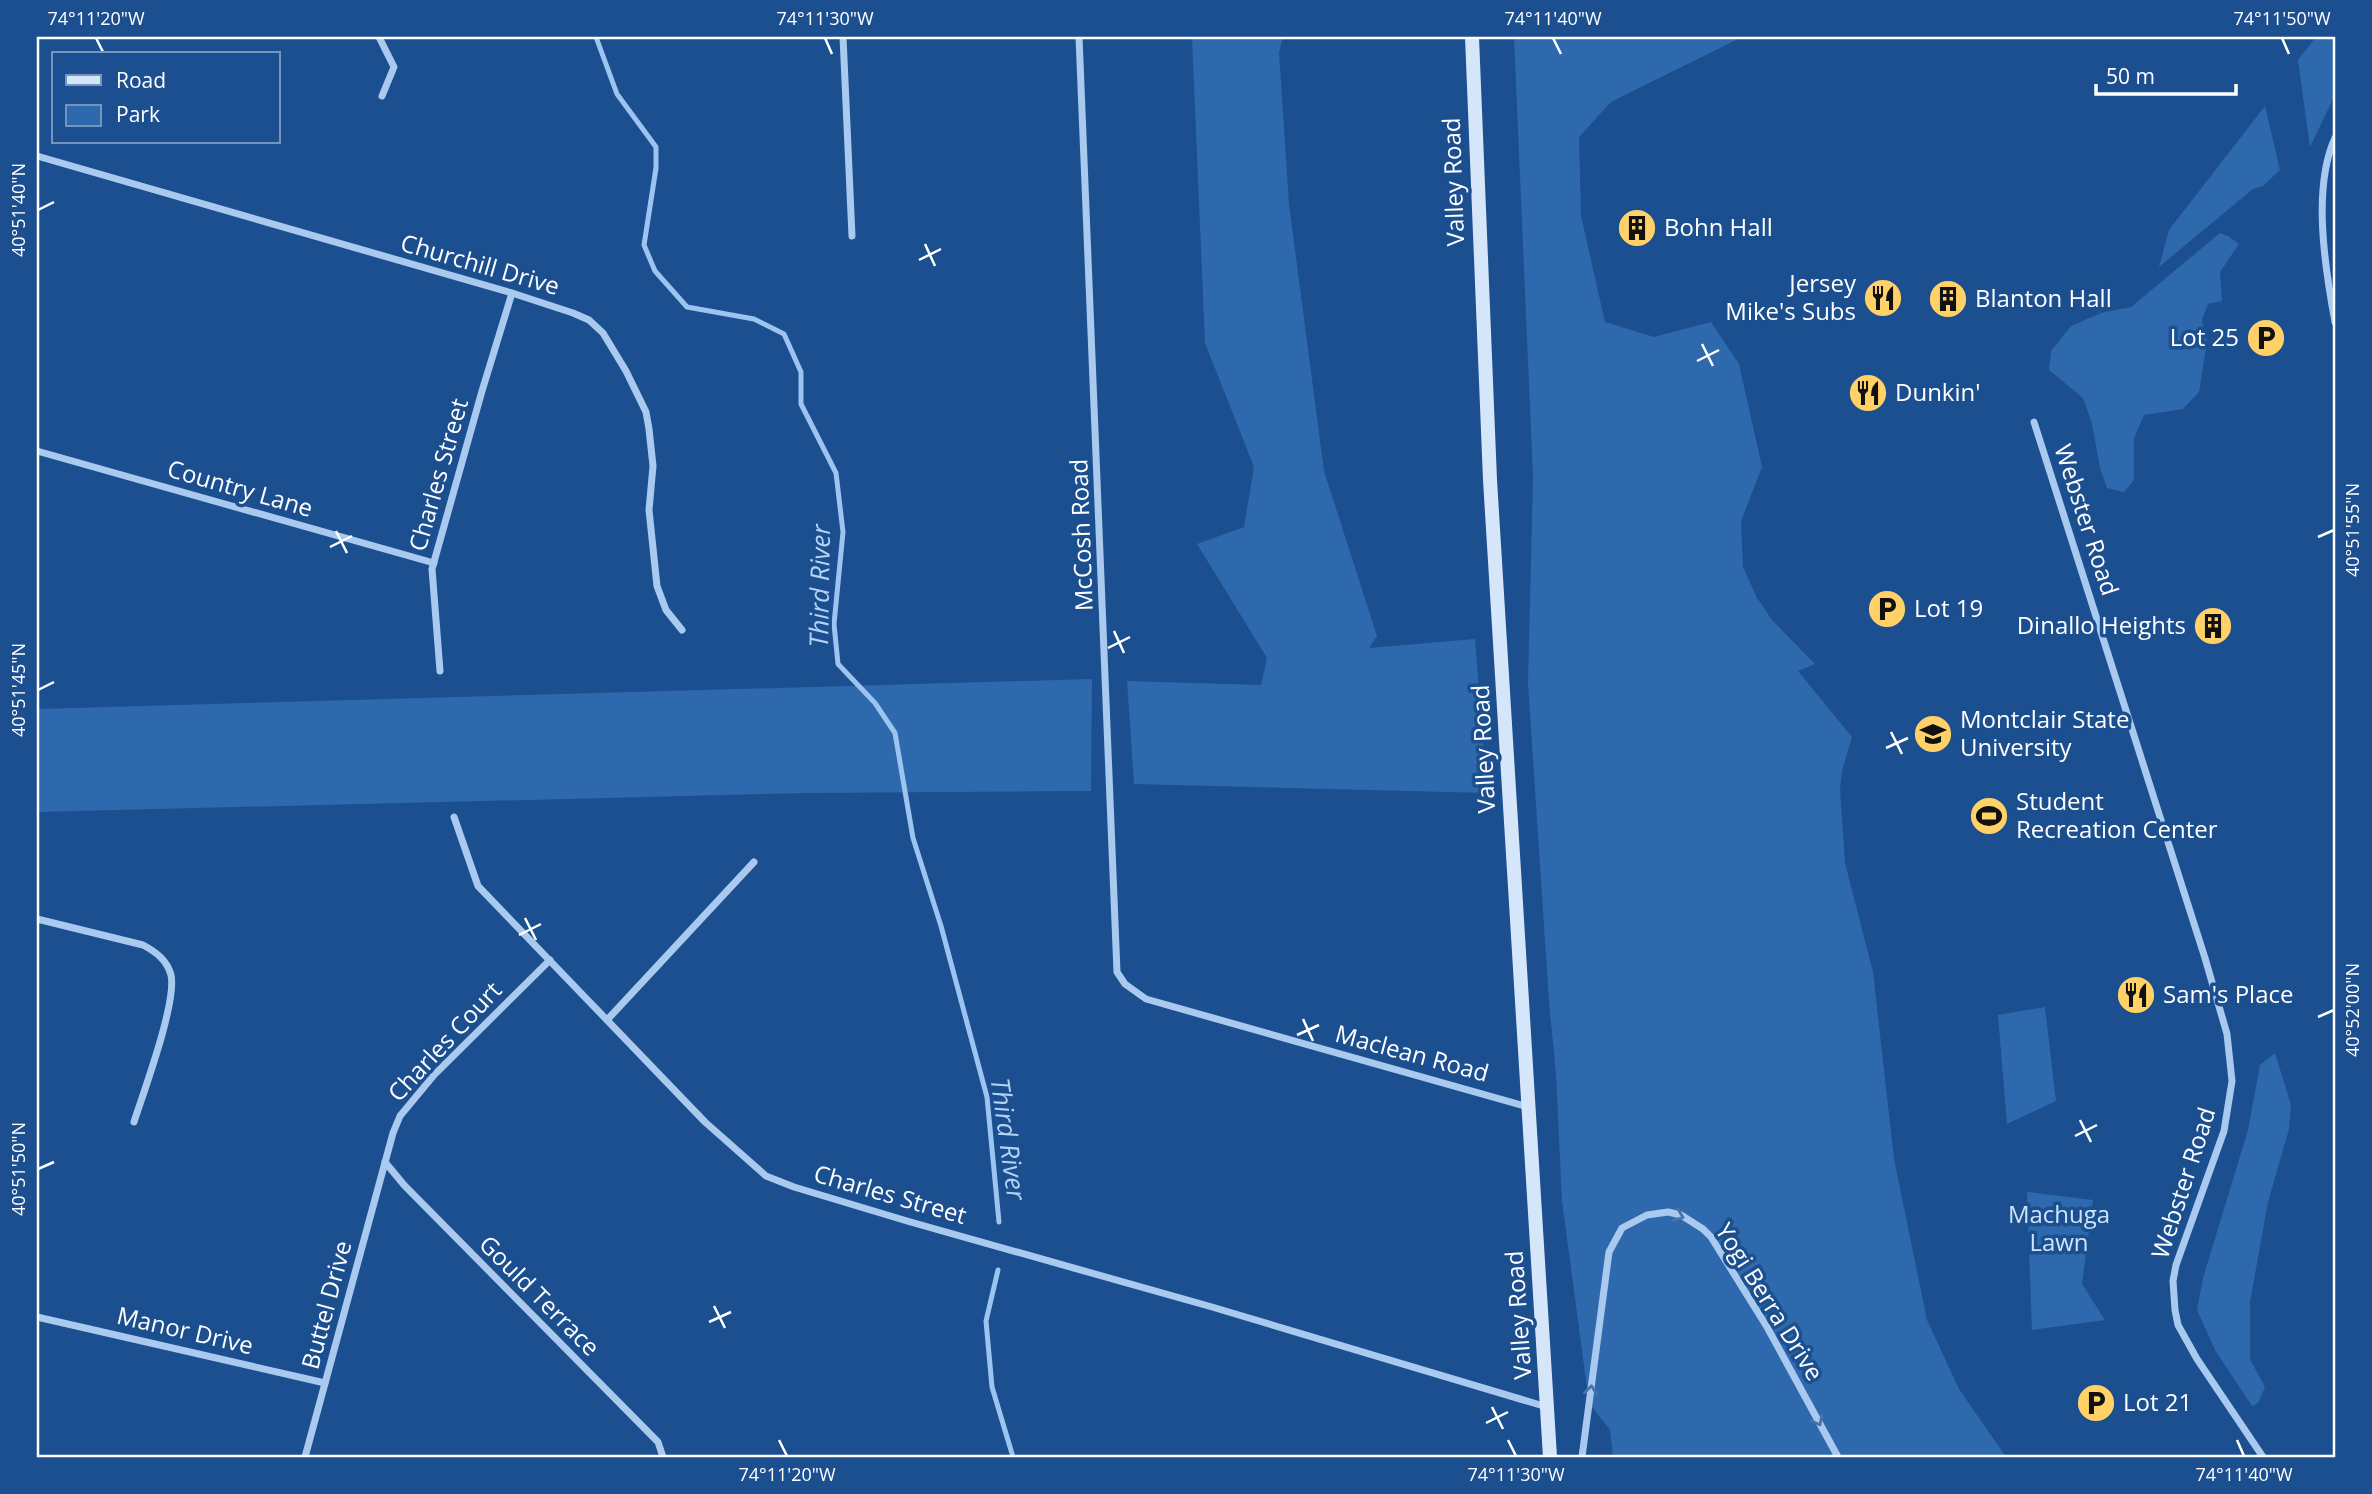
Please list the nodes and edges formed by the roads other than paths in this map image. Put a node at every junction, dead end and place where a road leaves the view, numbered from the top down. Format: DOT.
graph roads {
  1 [pos="379,37"];
  2 [pos="844,37"];
  3 [pos="1079,37"];
  4 [pos="1472,37"];
  5 [pos="382,96"];
  6 [pos="2335,138"];
  7 [pos="37,156"];
  8 [pos="852,236"];
  9 [pos="512,293"];
  10 [pos="2335,322"];
  11 [pos="2034,422"];
  12 [pos="37,451"];
  13 [pos="434,564"];
  14 [pos="682,630"];
  15 [pos="440,671"];
  16 [pos="454,817"];
  17 [pos="754,862"];
  18 [pos="37,919"];
  19 [pos="551,960"];
  20 [pos="1165,1004"];
  21 [pos="608,1019"];
  22 [pos="1528,1107"];
  23 [pos="134,1122"];
  24 [pos="386,1162"];
  25 [pos="37,1317"];
  26 [pos="326,1383"];
  27 [pos="1547,1407"];
  28 [pos="305,1457"];
  29 [pos="663,1457"];
  30 [pos="1550,1457"];
  31 [pos="1582,1457"];
  32 [pos="1838,1457"];
  33 [pos="2263,1457"];
  1 -- 5 [label="street"];
  2 -- 8 [label="street"];
  3 -- 20 [label="street, McCosh Road"];
  4 -- 22 [label="main road, Valley Road"];
  6 -- 10 [label="street"];
  7 -- 9 [label="street, Churchill Drive"];
  9 -- 13 [label="street, Charles Street"];
  9 -- 14 [label="street, Churchill Drive"];
  11 -- 33 [label="street, Webster Road"];
  12 -- 13 [label="street, Country Lane"];
  13 -- 15 [label="street, Charles Street"];
  16 -- 19 [label="street, Charles Street"];
  17 -- 21 [label="street"];
  18 -- 23 [label="street"];
  19 -- 21 [label="street, Charles Street"];
  19 -- 24 [label="street, Charles Court"];
  20 -- 22 [label="street, Maclean Road"];
  21 -- 27 [label="street, Charles Street"];
  22 -- 27 [label="main road, Valley Road"];
  24 -- 26 [label="street, Buttel Drive"];
  24 -- 29 [label="street, Gould Terrace"];
  25 -- 26 [label="street, Manor Drive"];
  26 -- 28 [label="street, Buttel Drive"];
  27 -- 30 [label="main road, Valley Road"];
  31 -- 32 [label="street, Yogi Berra Drive, one-way"];
}
